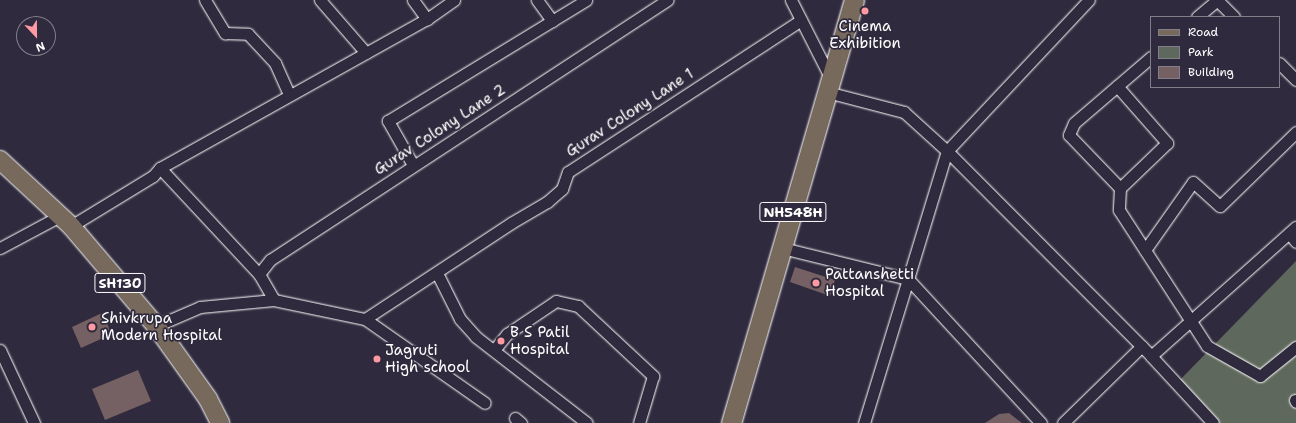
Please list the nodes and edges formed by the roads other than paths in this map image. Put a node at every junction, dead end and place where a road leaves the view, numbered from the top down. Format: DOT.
graph roads {
  1 [pos="205,0"];
  2 [pos="320,0"];
  3 [pos="412,0"];
  4 [pos="454,0"];
  5 [pos="537,0"];
  6 [pos="586,0"];
  7 [pos="668,0"];
  8 [pos="791,0"];
  9 [pos="854,0"];
  10 [pos="1089,0"];
  11 [pos="1217,0"];
  12 [pos="1198,16"];
  13 [pos="1233,16"];
  14 [pos="427,19"];
  15 [pos="801,20"];
  16 [pos="552,21"];
  17 [pos="366,53"];
  18 [pos="1150,58"];
  19 [pos="1280,64"];
  20 [pos="1296,80"];
  21 [pos="829,85"];
  22 [pos="1117,86"];
  23 [pos="289,94"];
  24 [pos="1296,132"];
  25 [pos="948,151"];
  26 [pos="0,160"];
  27 [pos="413,165"];
  28 [pos="160,168"];
  29 [pos="1120,188"];
  30 [pos="66,221"];
  31 [pos="1294,234"];
  32 [pos="0,248"];
  33 [pos="782,248"];
  34 [pos="1145,250"];
  35 [pos="437,273"];
  36 [pos="259,274"];
  37 [pos="908,279"];
  38 [pos="274,300"];
  39 [pos="365,319"];
  40 [pos="1191,321"];
  41 [pos="156,326"];
  42 [pos="1142,346"];
  43 [pos="1296,347"];
  44 [pos="0,350"];
  45 [pos="494,350"];
  46 [pos="1151,356"];
  47 [pos="485,403"];
  48 [pos="34,423"];
  49 [pos="220,423"];
  50 [pos="587,423"];
  51 [pos="639,423"];
  52 [pos="731,423"];
  53 [pos="864,423"];
  54 [pos="1042,423"];
  55 [pos="1063,423"];
  56 [pos="1213,423"];
  1 -- 23 [label="street"];
  2 -- 17 [label="street"];
  3 -- 14 [label="street"];
  4 -- 14 [label="street"];
  5 -- 16 [label="street"];
  6 -- 16 [label="street"];
  7 -- 27 [label="street, Gurav Colony Lane 2"];
  8 -- 15 [label="street"];
  9 -- 21 [label="highway, NH548H"];
  10 -- 25 [label="street"];
  11 -- 12 [label="street"];
  11 -- 13 [label="street"];
  14 -- 17 [label="street"];
  15 -- 21 [label="street"];
  15 -- 35 [label="street, Gurav Colony Lane 1"];
  16 -- 27 [label="street"];
  17 -- 23 [label="street"];
  18 -- 22 [label="street"];
  19 -- 20 [label="street"];
  21 -- 25 [label="street"];
  21 -- 33 [label="highway, NH548H"];
  22 -- 29 [label="street"];
  22 -- 29 [label="street"];
  23 -- 28 [label="street"];
  24 -- 34 [label="street"];
  25 -- 37 [label="street"];
  25 -- 42 [label="street"];
  26 -- 30 [label="main road, SH130"];
  27 -- 36 [label="street, Gurav Colony Lane 2"];
  28 -- 30 [label="street"];
  28 -- 36 [label="street"];
  29 -- 34 [label="street"];
  30 -- 32 [label="street"];
  30 -- 41 [label="main road, SH130"];
  31 -- 40 [label="street"];
  33 -- 37 [label="street"];
  33 -- 52 [label="highway, NH548H"];
  34 -- 40 [label="street"];
  35 -- 39 [label="street, Gurav Colony Lane 1"];
  35 -- 45 [label="street"];
  36 -- 38 [label="street"];
  37 -- 53 [label="street"];
  37 -- 54 [label="street"];
  38 -- 39 [label="street"];
  38 -- 41 [label="street"];
  39 -- 47 [label="street"];
  40 -- 43 [label="street"];
  40 -- 46 [label="street"];
  41 -- 49 [label="main road, SH130"];
  42 -- 46 [label="street"];
  42 -- 55 [label="street"];
  44 -- 48 [label="street"];
  45 -- 50 [label="street"];
  45 -- 51 [label="street"];
  46 -- 56 [label="street"];
}
